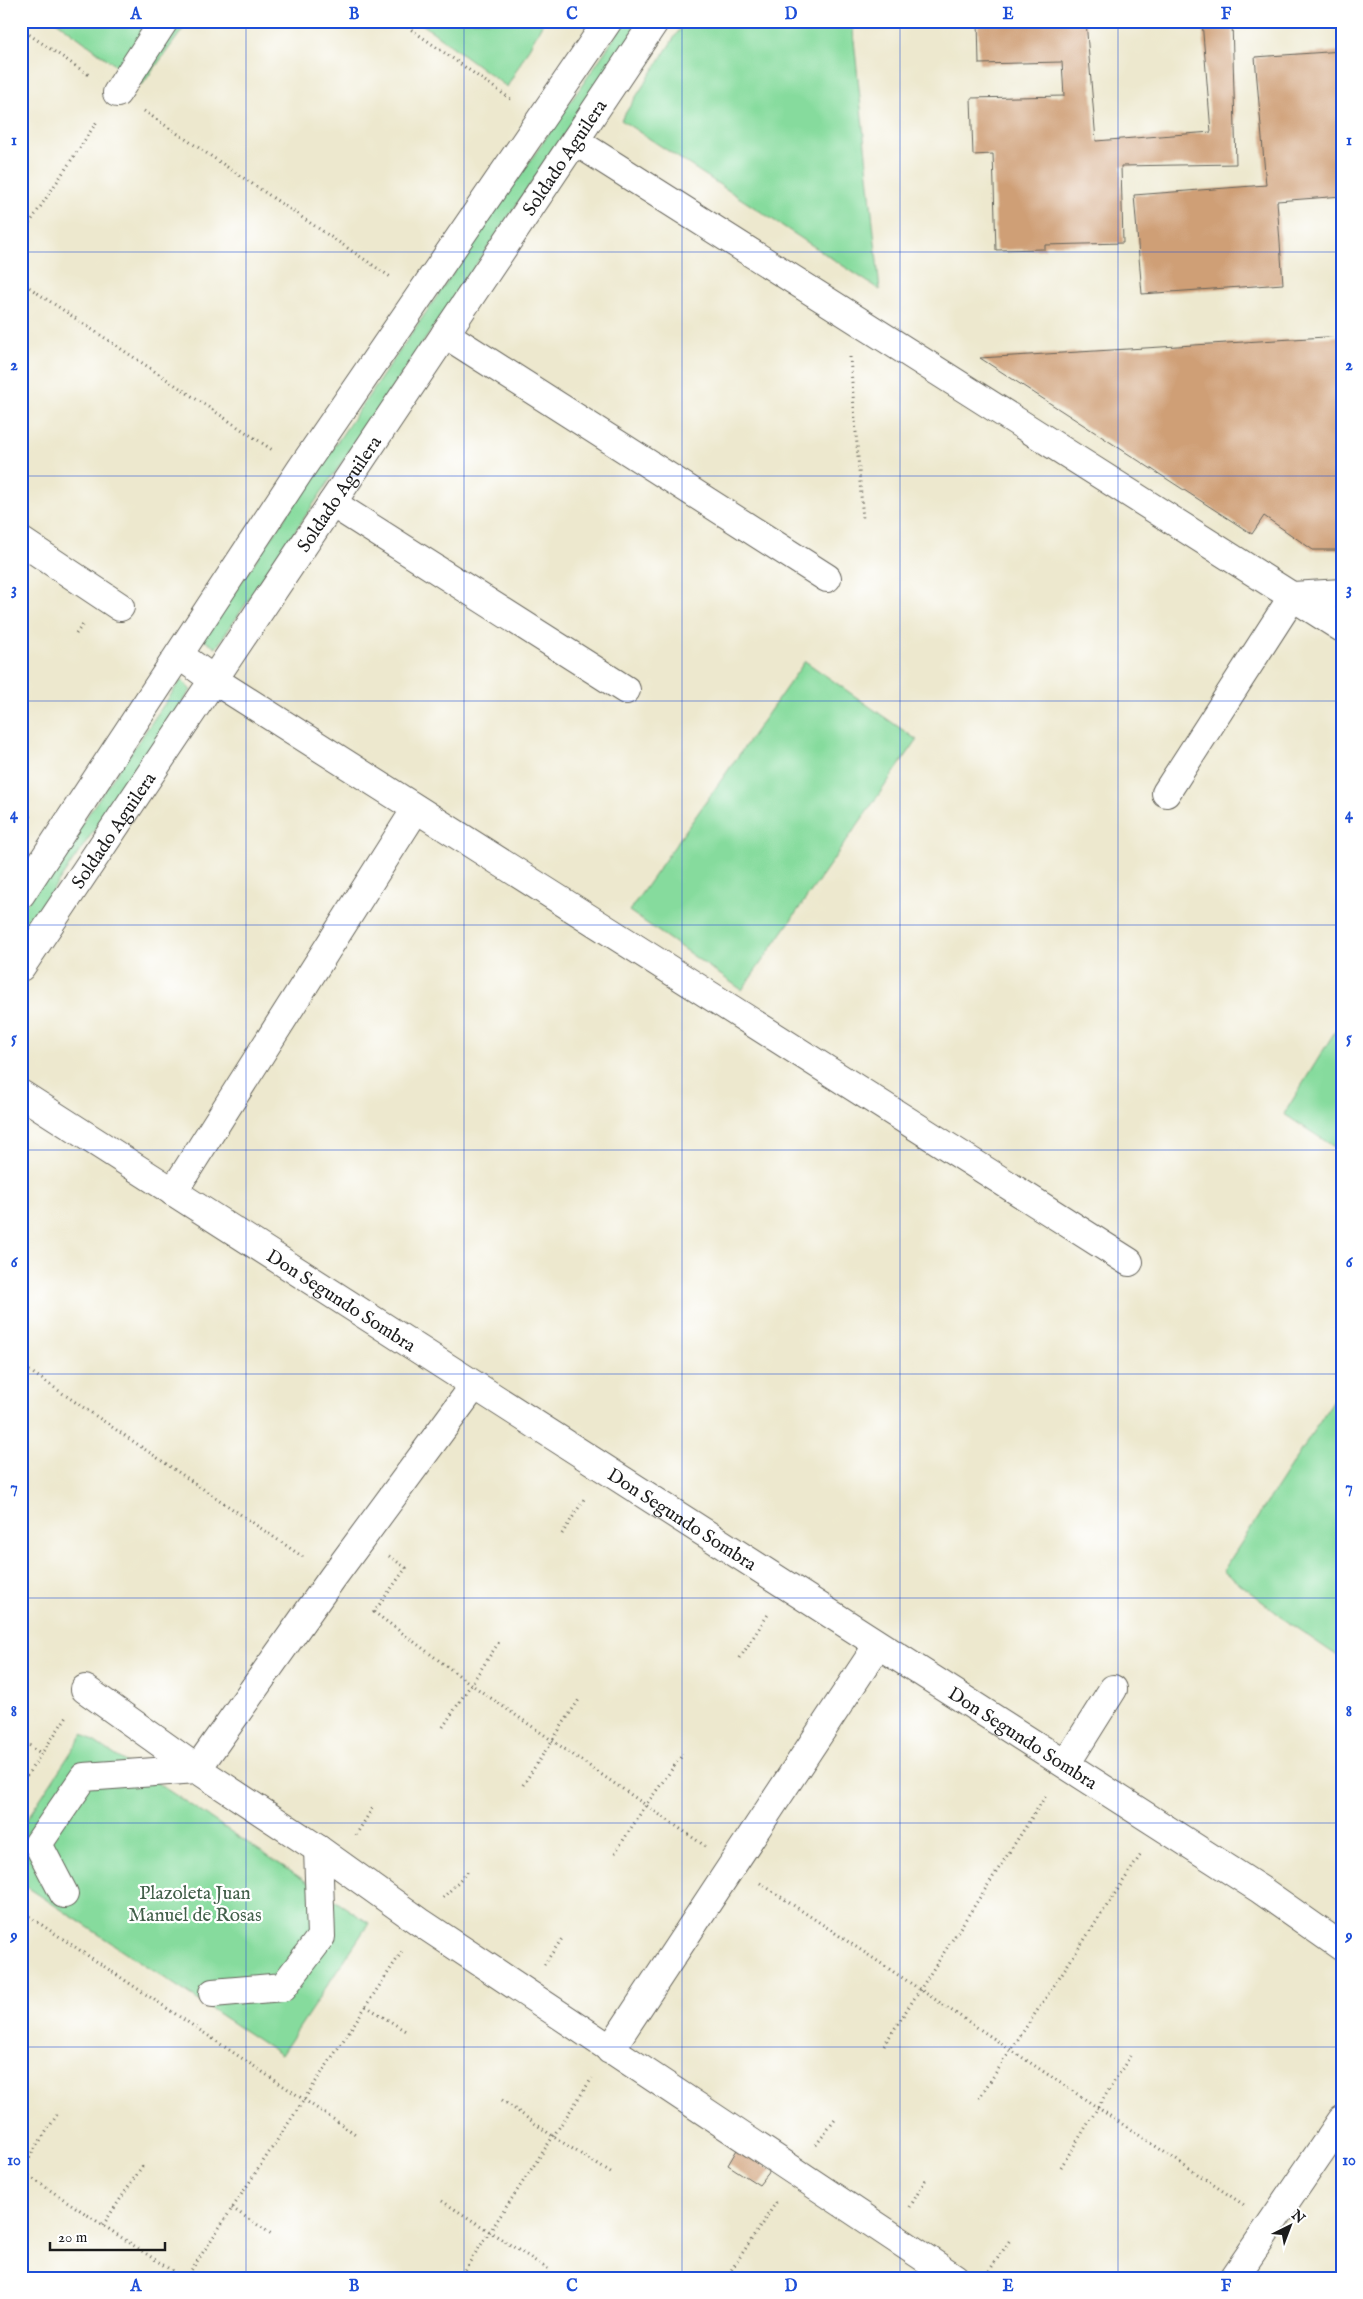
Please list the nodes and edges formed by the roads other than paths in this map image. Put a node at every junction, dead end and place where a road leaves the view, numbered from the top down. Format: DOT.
graph roads {
  1 [pos="164,21"];
  2 [pos="608,21"];
  3 [pos="655,21"];
  4 [pos="117,93"];
  5 [pos="575,141"];
  6 [pos="445,334"];
  7 [pos="332,503"];
  8 [pos="21,541"];
  9 [pos="827,578"];
  10 [pos="1342,593"];
  11 [pos="1293,596"];
  12 [pos="120,607"];
  13 [pos="1342,628"];
  14 [pos="179,655"];
  15 [pos="214,680"];
  16 [pos="626,690"];
  17 [pos="1166,794"];
  18 [pos="416,809"];
  19 [pos="21,894"];
  20 [pos="21,966"];
  21 [pos="21,1094"];
  22 [pos="174,1192"];
  23 [pos="1129,1262"];
  24 [pos="474,1386"];
  25 [pos="878,1644"];
  26 [pos="85,1689"];
  27 [pos="1113,1689"];
  28 [pos="1066,1764"];
  29 [pos="198,1769"];
  30 [pos="318,1849"];
  31 [pos="64,1894"];
  32 [pos="1342,1946"];
  33 [pos="213,1993"];
  34 [pos="610,2050"];
  35 [pos="1342,2120"];
  36 [pos="956,2278"];
  37 [pos="1234,2278"];
  1 -- 4 [label="street"];
  2 -- 14 [label="street, Soldado Aguilera"];
  3 -- 5 [label="street, Soldado Aguilera"];
  5 -- 6 [label="street, Soldado Aguilera"];
  5 -- 11 [label="street"];
  6 -- 7 [label="street, Soldado Aguilera"];
  6 -- 9 [label="street"];
  7 -- 15 [label="street, Soldado Aguilera"];
  7 -- 16 [label="street"];
  8 -- 12 [label="street"];
  10 -- 11 [label="street"];
  11 -- 13 [label="street"];
  11 -- 17 [label="street"];
  14 -- 15 [label="street"];
  14 -- 19 [label="street, Soldado Aguilera"];
  15 -- 18 [label="street"];
  15 -- 20 [label="street, Soldado Aguilera"];
  18 -- 22 [label="street"];
  18 -- 23 [label="street"];
  21 -- 22 [label="street, Don Segundo Sombra"];
  22 -- 24 [label="street, Don Segundo Sombra"];
  24 -- 25 [label="street, Don Segundo Sombra"];
  24 -- 29 [label="street"];
  25 -- 28 [label="street, Don Segundo Sombra"];
  25 -- 34 [label="street"];
  26 -- 29 [label="street"];
  27 -- 28 [label="street"];
  28 -- 32 [label="street, Don Segundo Sombra"];
  29 -- 30 [label="street"];
  29 -- 31 [label="street"];
  30 -- 33 [label="street"];
  30 -- 34 [label="street"];
  34 -- 36 [label="street"];
  35 -- 37 [label="street"];
}
